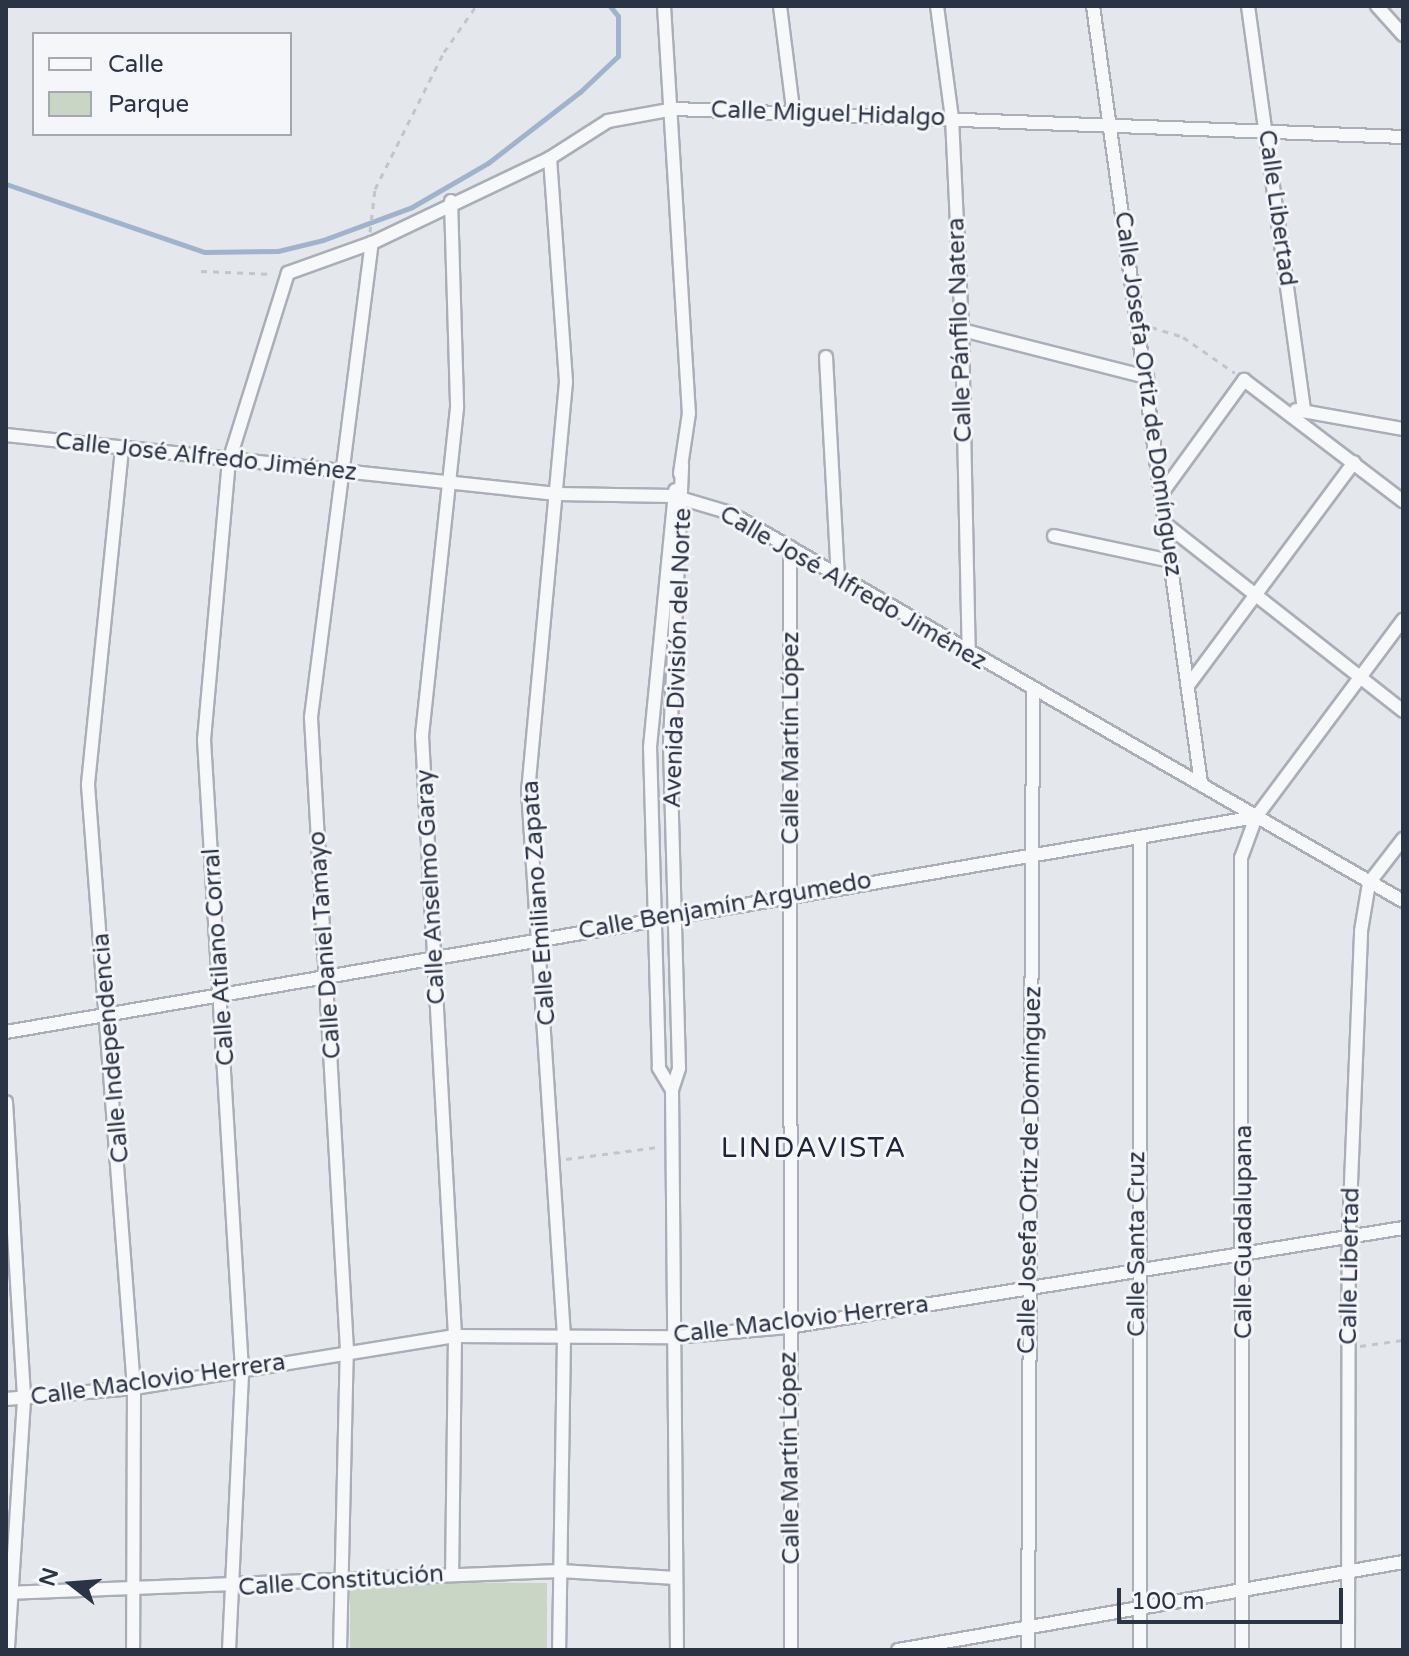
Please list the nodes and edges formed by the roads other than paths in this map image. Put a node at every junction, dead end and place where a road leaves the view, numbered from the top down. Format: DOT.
graph roads {
  1 [pos="664,6"];
  2 [pos="780,6"];
  3 [pos="937,6"];
  4 [pos="1093,6"];
  5 [pos="1248,6"];
  6 [pos="1377,6"];
  7 [pos="1402,34"];
  8 [pos="675,109"];
  9 [pos="793,109"];
  10 [pos="952,118"];
  11 [pos="1109,124"];
  12 [pos="1267,133"];
  13 [pos="1403,137"];
  14 [pos="550,158"];
  15 [pos="451,201"];
  16 [pos="370,237"];
  17 [pos="288,273"];
  18 [pos="962,330"];
  19 [pos="826,357"];
  20 [pos="1147,377"];
  21 [pos="1284,408"];
  22 [pos="1304,411"];
  23 [pos="1403,429"];
  24 [pos="6,435"];
  25 [pos="122,449"];
  26 [pos="229,461"];
  27 [pos="1354,462"];
  28 [pos="338,471"];
  29 [pos="451,481"];
  30 [pos="1162,493"];
  31 [pos="557,494"];
  32 [pos="679,497"];
  33 [pos="1403,501"];
  34 [pos="1168,526"];
  35 [pos="1054,536"];
  36 [pos="790,547"];
  37 [pos="1171,561"];
  38 [pos="838,576"];
  39 [pos="1253,596"];
  40 [pos="1403,620"];
  41 [pos="969,654"];
  42 [pos="1358,676"];
  43 [pos="1190,683"];
  44 [pos="1033,690"];
  45 [pos="1403,711"];
  46 [pos="1201,783"];
  47 [pos="1256,817"];
  48 [pos="1140,838"];
  49 [pos="1403,839"];
  50 [pos="1033,853"];
  51 [pos="1369,883"];
  52 [pos="792,895"];
  53 [pos="1403,901"];
  54 [pos="674,916"];
  55 [pos="654,918"];
  56 [pos="543,938"];
  57 [pos="434,961"];
  58 [pos="329,976"];
  59 [pos="224,994"];
  60 [pos="110,1014"];
  61 [pos="6,1032"];
  62 [pos="672,1090"];
  63 [pos="6,1102"];
  64 [pos="1403,1228"];
  65 [pos="1349,1233"];
  66 [pos="1245,1251"];
  67 [pos="1137,1271"];
  68 [pos="1029,1290"];
  69 [pos="788,1327"];
  70 [pos="455,1336"];
  71 [pos="564,1337"];
  72 [pos="674,1337"];
  73 [pos="347,1350"];
  74 [pos="242,1370"];
  75 [pos="134,1388"];
  76 [pos="6,1399"];
  77 [pos="24,1400"];
  78 [pos="1403,1562"];
  79 [pos="1349,1570"];
  80 [pos="560,1571"];
  81 [pos="452,1574"];
  82 [pos="676,1578"];
  83 [pos="342,1579"];
  84 [pos="138,1588"];
  85 [pos="231,1588"];
  86 [pos="1242,1589"];
  87 [pos="8,1592"];
  88 [pos="1139,1607"];
  89 [pos="1027,1627"];
  90 [pos="8,1650"];
  91 [pos="133,1650"];
  92 [pos="229,1650"];
  93 [pos="340,1650"];
  94 [pos="559,1650"];
  95 [pos="677,1650"];
  96 [pos="791,1650"];
  97 [pos="898,1650"];
  98 [pos="1028,1650"];
  99 [pos="1140,1650"];
  100 [pos="1242,1650"];
  101 [pos="1348,1650"];
  1 -- 8 [label="street, Avenida División del Norte"];
  2 -- 9 [label="street"];
  3 -- 10 [label="street, Calle Pánfilo Natera"];
  4 -- 11 [label="street, Calle Josefa Ortiz de Domínguez"];
  5 -- 12 [label="street, Calle Libertad"];
  6 -- 7 [label="street"];
  8 -- 9 [label="street, Calle Miguel Hidalgo"];
  8 -- 14 [label="street, Calle Miguel Hidalgo"];
  8 -- 32 [label="street, Avenida División del Norte"];
  9 -- 10 [label="street, Calle Miguel Hidalgo"];
  10 -- 11 [label="street, Calle Miguel Hidalgo"];
  10 -- 18 [label="street, Calle Pánfilo Natera"];
  11 -- 12 [label="street, Calle Miguel Hidalgo"];
  11 -- 20 [label="street, Calle Josefa Ortiz de Domínguez"];
  12 -- 13 [label="street, Calle Miguel Hidalgo"];
  12 -- 22 [label="street, Calle Libertad"];
  14 -- 15 [label="street, Calle Miguel Hidalgo"];
  14 -- 31 [label="street, Calle Emiliano Zapata"];
  15 -- 16 [label="street, Calle Miguel Hidalgo"];
  15 -- 29 [label="street, Calle Anselmo Garay"];
  16 -- 17 [label="street, Calle Miguel Hidalgo"];
  16 -- 28 [label="street, Calle Daniel Tamayo"];
  17 -- 26 [label="street, Calle Atilano Corral"];
  18 -- 20 [label="street"];
  18 -- 41 [label="street, Calle Pánfilo Natera"];
  19 -- 38 [label="street"];
  20 -- 30 [label="street, Calle Josefa Ortiz de Domínguez"];
  21 -- 22 [label="street"];
  21 -- 27 [label="street"];
  21 -- 30 [label="street"];
  22 -- 23 [label="street"];
  24 -- 25 [label="street, Calle José Alfredo Jiménez"];
  25 -- 26 [label="street, Calle José Alfredo Jiménez"];
  25 -- 60 [label="street, Calle Independencia"];
  26 -- 28 [label="street, Calle José Alfredo Jiménez"];
  26 -- 59 [label="street, Calle Atilano Corral"];
  27 -- 33 [label="street"];
  27 -- 39 [label="street"];
  28 -- 29 [label="street, Calle José Alfredo Jiménez"];
  28 -- 58 [label="street, Calle Daniel Tamayo"];
  29 -- 31 [label="street, Calle José Alfredo Jiménez"];
  29 -- 57 [label="street, Calle Anselmo Garay"];
  30 -- 34 [label="street, Calle Josefa Ortiz de Domínguez"];
  31 -- 32 [label="street, Calle José Alfredo Jiménez"];
  31 -- 56 [label="street, Calle Emiliano Zapata"];
  32 -- 36 [label="street, Calle José Alfredo Jiménez"];
  32 -- 54 [label="street, Avenida División del Norte"];
  32 -- 55 [label="street, Avenida División del Norte"];
  34 -- 37 [label="street, Calle Josefa Ortiz de Domínguez"];
  34 -- 39 [label="street"];
  35 -- 37 [label="street"];
  36 -- 38 [label="street, Calle José Alfredo Jiménez"];
  36 -- 52 [label="street, Calle Martín López"];
  37 -- 43 [label="street, Calle Josefa Ortiz de Domínguez"];
  38 -- 41 [label="street, Calle José Alfredo Jiménez"];
  39 -- 42 [label="street"];
  39 -- 43 [label="street"];
  40 -- 42 [label="street, Calle Guadalupana"];
  41 -- 44 [label="street, Calle José Alfredo Jiménez"];
  42 -- 45 [label="street"];
  42 -- 47 [label="street, Calle Guadalupana"];
  43 -- 46 [label="street, Calle Josefa Ortiz de Domínguez"];
  44 -- 46 [label="street, Calle José Alfredo Jiménez"];
  44 -- 50 [label="street, Calle Josefa Ortiz de Domínguez"];
  46 -- 47 [label="street, Calle José Alfredo Jiménez"];
  47 -- 48 [label="street, Calle Benjamín Argumedo"];
  47 -- 51 [label="street, Calle José Alfredo Jiménez"];
  47 -- 66 [label="street, Calle Guadalupana"];
  48 -- 50 [label="street, Calle Benjamín Argumedo"];
  48 -- 67 [label="street, Calle Santa Cruz"];
  49 -- 51 [label="street"];
  50 -- 52 [label="street, Calle Benjamín Argumedo"];
  50 -- 68 [label="street, Calle Josefa Ortiz de Domínguez"];
  51 -- 53 [label="street, Calle José Alfredo Jiménez"];
  51 -- 65 [label="street, Calle Libertad"];
  52 -- 54 [label="street, Calle Benjamín Argumedo"];
  52 -- 69 [label="street, Calle Martín López"];
  54 -- 55 [label="street, Calle Benjamín Argumedo"];
  54 -- 62 [label="street, Avenida División del Norte"];
  55 -- 56 [label="street, Calle Benjamín Argumedo"];
  55 -- 62 [label="street, Avenida División del Norte"];
  56 -- 57 [label="street, Calle Benjamín Argumedo"];
  56 -- 71 [label="street, Calle Emiliano Zapata"];
  57 -- 58 [label="street, Calle Benjamín Argumedo"];
  57 -- 70 [label="street, Calle Anselmo Garay"];
  58 -- 59 [label="street, Calle Benjamín Argumedo"];
  58 -- 73 [label="street, Calle Daniel Tamayo"];
  59 -- 60 [label="street, Calle Benjamín Argumedo"];
  59 -- 74 [label="street, Calle Atilano Corral"];
  60 -- 61 [label="street, Calle Benjamín Argumedo"];
  60 -- 75 [label="street, Calle Independencia"];
  62 -- 72 [label="street, Avenida División del Norte"];
  63 -- 77 [label="street"];
  64 -- 65 [label="street, Calle Maclovio Herrera"];
  65 -- 66 [label="street, Calle Maclovio Herrera"];
  65 -- 79 [label="street, Calle Libertad"];
  66 -- 67 [label="street, Calle Maclovio Herrera"];
  66 -- 86 [label="street, Calle Guadalupana"];
  67 -- 68 [label="street, Calle Maclovio Herrera"];
  67 -- 88 [label="street, Calle Santa Cruz"];
  68 -- 69 [label="street, Calle Maclovio Herrera"];
  68 -- 89 [label="street, Calle Josefa Ortiz de Domínguez"];
  69 -- 72 [label="street, Calle Maclovio Herrera"];
  69 -- 96 [label="street, Calle Martín López"];
  70 -- 71 [label="street, Calle Maclovio Herrera"];
  70 -- 73 [label="street, Calle Maclovio Herrera"];
  70 -- 81 [label="street, Calle Anselmo Garay"];
  71 -- 72 [label="street, Calle Maclovio Herrera"];
  71 -- 80 [label="street, Calle Emiliano Zapata"];
  72 -- 82 [label="street, Avenida División del Norte"];
  73 -- 74 [label="street, Calle Maclovio Herrera"];
  73 -- 83 [label="street, Calle Daniel Tamayo"];
  74 -- 75 [label="street, Calle Maclovio Herrera"];
  74 -- 85 [label="street, Calle Atilano Corral"];
  75 -- 77 [label="street, Calle Maclovio Herrera"];
  75 -- 84 [label="street, Calle Independencia"];
  76 -- 77 [label="street, Calle Maclovio Herrera"];
  77 -- 87 [label="street"];
  78 -- 79 [label="street"];
  79 -- 86 [label="street"];
  79 -- 101 [label="street, Calle Libertad"];
  80 -- 81 [label="street, Calle Constitución"];
  80 -- 82 [label="street, Calle Constitución"];
  80 -- 94 [label="street, Calle Emiliano Zapata"];
  81 -- 83 [label="street, Calle Constitución"];
  82 -- 95 [label="street, Avenida División del Norte"];
  83 -- 85 [label="street, Calle Constitución"];
  83 -- 93 [label="street, Calle Daniel Tamayo"];
  84 -- 85 [label="street, Calle Constitución"];
  84 -- 87 [label="street, Calle Constitución"];
  84 -- 91 [label="street, Calle Independencia"];
  85 -- 92 [label="street, Calle Atilano Corral"];
  86 -- 88 [label="street"];
  86 -- 100 [label="street, Calle Guadalupana"];
  87 -- 90 [label="street"];
  88 -- 89 [label="street"];
  88 -- 99 [label="street, Calle Santa Cruz"];
  89 -- 97 [label="street"];
  89 -- 98 [label="street, Calle Josefa Ortiz de Domínguez"];
}
